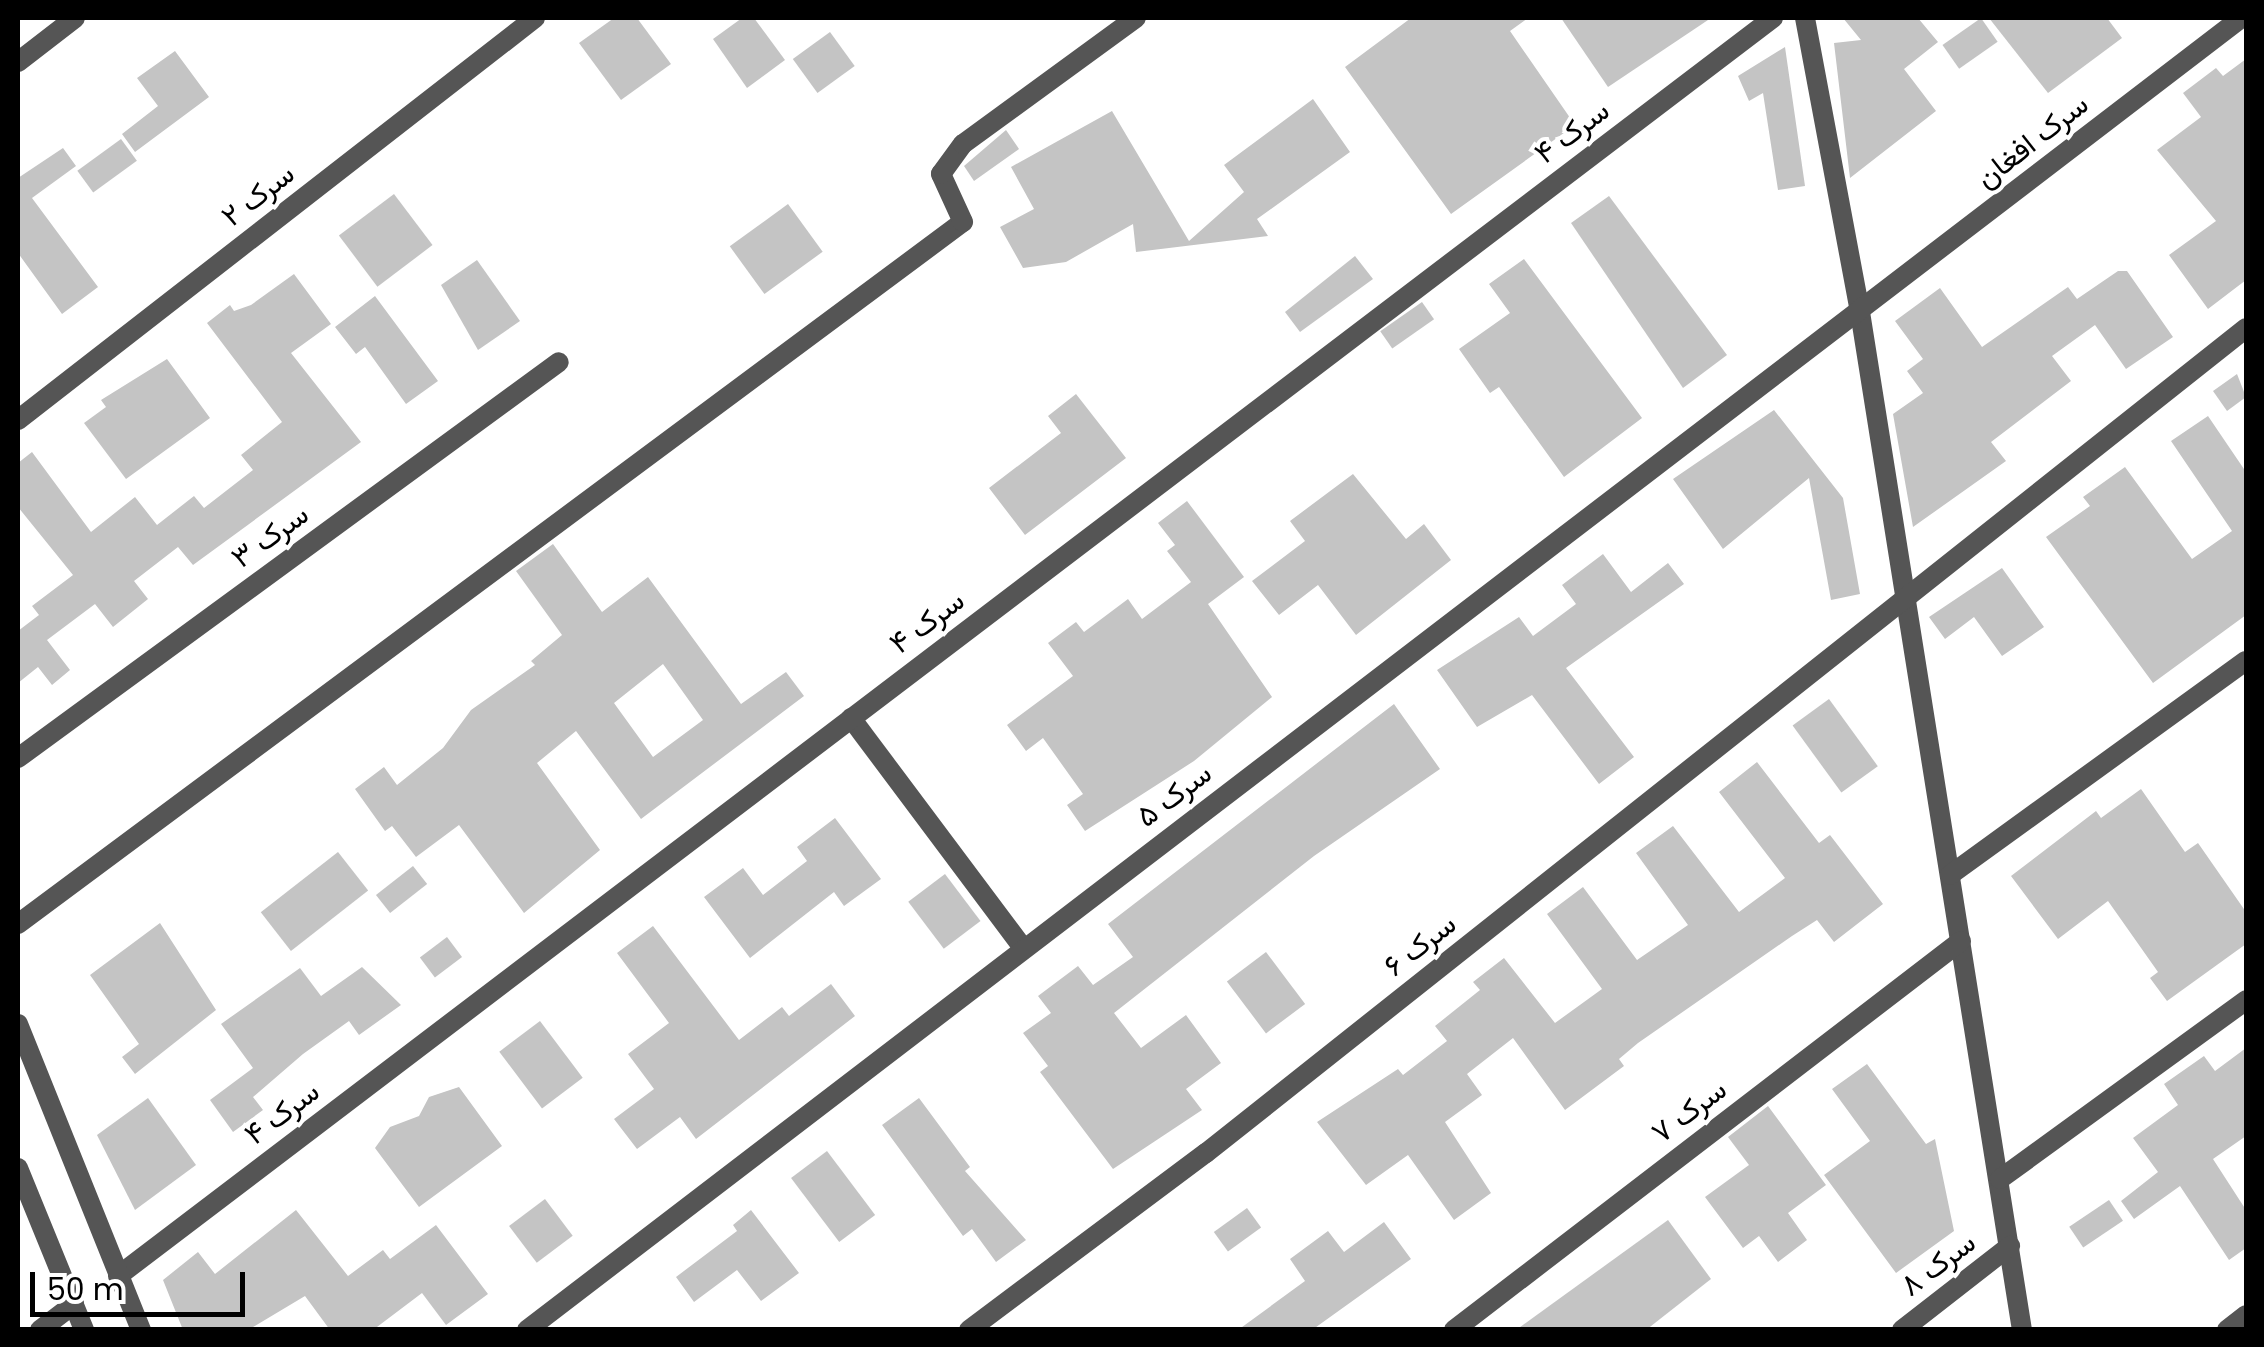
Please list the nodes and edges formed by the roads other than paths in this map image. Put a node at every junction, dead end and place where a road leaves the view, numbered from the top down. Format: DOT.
graph roads {
  1 [pos="75,18"];
  2 [pos="536,18"];
  3 [pos="1136,18"];
  4 [pos="1772,18"];
  5 [pos="1805,18"];
  6 [pos="2241,18"];
  7 [pos="18,62"];
  8 [pos="1860,312"];
  9 [pos="2246,328"];
  10 [pos="559,362"];
  11 [pos="18,420"];
  12 [pos="1904,600"];
  13 [pos="2246,662"];
  14 [pos="850,718"];
  15 [pos="18,758"];
  16 [pos="1950,875"];
  17 [pos="18,924"];
  18 [pos="1961,941"];
  19 [pos="1023,948"];
  20 [pos="2246,1000"];
  21 [pos="18,1024"];
  22 [pos="18,1168"];
  23 [pos="2000,1180"];
  24 [pos="2010,1246"];
  25 [pos="118,1276"];
  26 [pos="74,1304"];
  27 [pos="2246,1315"];
  28 [pos="40,1330"];
  29 [pos="84,1330"];
  30 [pos="141,1330"];
  31 [pos="527,1330"];
  32 [pos="968,1330"];
  33 [pos="1454,1330"];
  34 [pos="1902,1330"];
  35 [pos="2022,1330"];
  36 [pos="2226,1330"];
  1 -- 7 [label="street"];
  2 -- 11 [label="street, سرک ۲"];
  3 -- 17 [label="street"];
  4 -- 14 [label="street, سرک ۴"];
  5 -- 8 [label="street"];
  6 -- 8 [label="street, سرک افغان"];
  8 -- 12 [label="street"];
  8 -- 19 [label="street, سرک ۵"];
  9 -- 12 [label="street, سرک ۶"];
  10 -- 15 [label="street, سرک ۳"];
  12 -- 16 [label="street"];
  12 -- 32 [label="street, سرک ۶"];
  13 -- 16 [label="street"];
  14 -- 19 [label="street"];
  14 -- 25 [label="street, سرک ۴"];
  16 -- 18 [label="street"];
  18 -- 23 [label="street"];
  18 -- 33 [label="street, سرک ۷"];
  19 -- 31 [label="street, سرک ۵"];
  20 -- 23 [label="street"];
  21 -- 25 [label="street"];
  22 -- 26 [label="street"];
  23 -- 24 [label="street"];
  24 -- 34 [label="street, سرک ۸"];
  24 -- 35 [label="street"];
  25 -- 30 [label="street"];
  26 -- 28 [label="street"];
  26 -- 29 [label="street"];
  27 -- 36 [label="street"];
}
